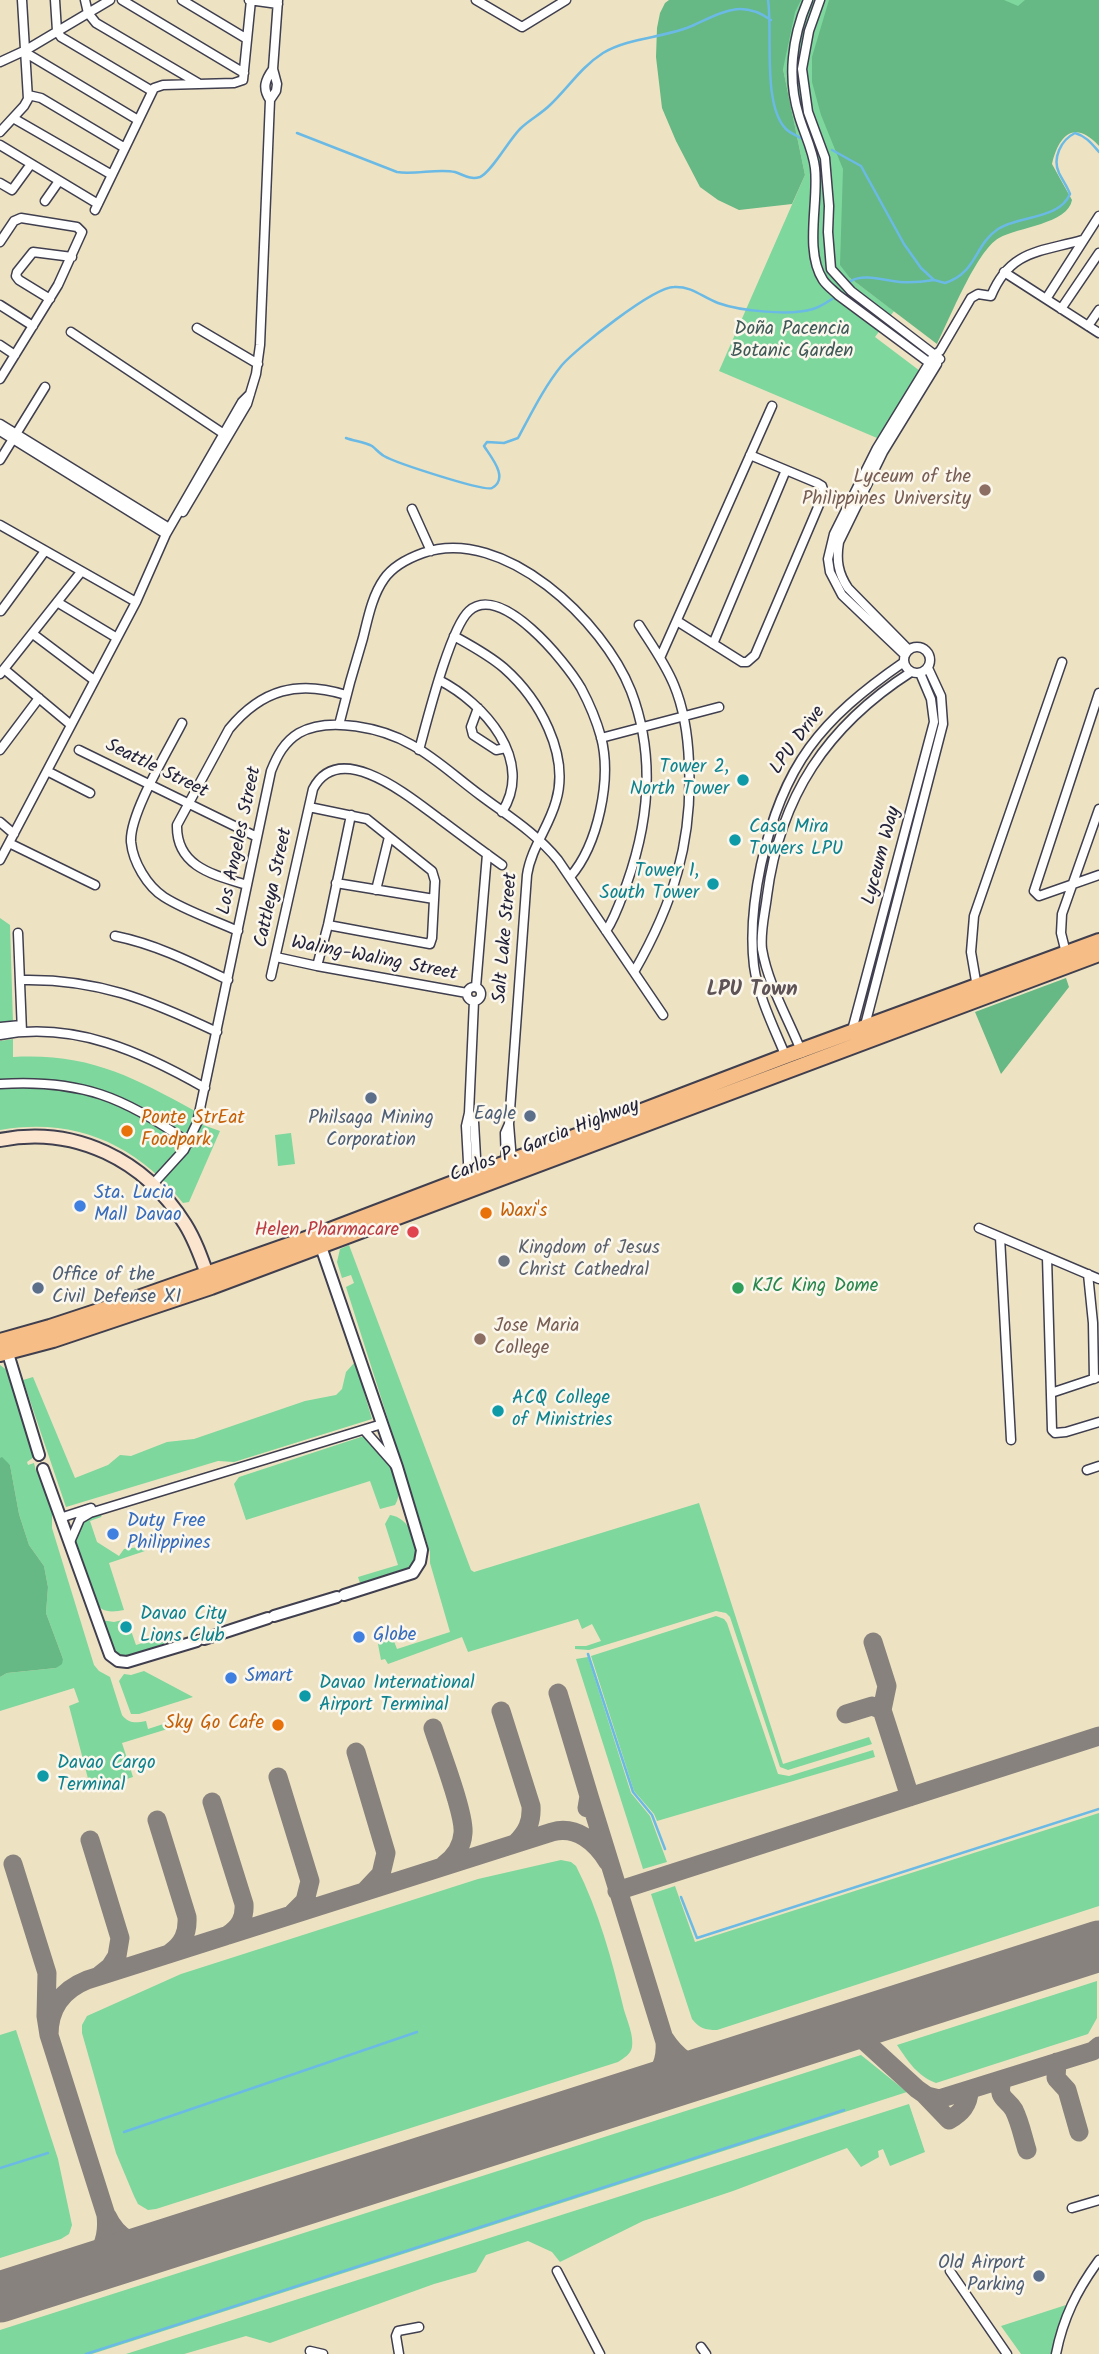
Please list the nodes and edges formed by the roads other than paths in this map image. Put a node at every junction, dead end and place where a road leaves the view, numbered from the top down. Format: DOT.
graph roads {
  1 [pos="22,0"];
  2 [pos="55,0"];
  3 [pos="85,0"];
  4 [pos="110,0"];
  5 [pos="122,0"];
  6 [pos="182,0"];
  7 [pos="250,0"];
  8 [pos="566,0"];
  9 [pos="808,0"];
  10 [pos="820,0"];
  11 [pos="482,1"];
  12 [pos="278,2"];
  13 [pos="88,13"];
  14 [pos="57,31"];
  15 [pos="247,39"];
  16 [pos="26,51"];
  17 [pos="0,62"];
  18 [pos="244,74"];
  19 [pos="200,84"];
  20 [pos="152,91"];
  21 [pos="28,95"];
  22 [pos="13,118"];
  23 [pos="138,120"];
  24 [pos="0,132"];
  25 [pos="0,145"];
  26 [pos="125,148"];
  27 [pos="31,164"];
  28 [pos="112,175"];
  29 [pos="59,181"];
  30 [pos="0,183"];
  31 [pos="45,201"];
  32 [pos="1099,216"];
  33 [pos="1082,240"];
  34 [pos="0,242"];
  35 [pos="1099,253"];
  36 [pos="72,257"];
  37 [pos="1004,272"];
  38 [pos="50,299"];
  39 [pos="1046,299"];
  40 [pos="0,305"];
  41 [pos="1061,309"];
  42 [pos="1099,310"];
  43 [pos="881,314"];
  44 [pos="874,323"];
  45 [pos="33,326"];
  46 [pos="1088,326"];
  47 [pos="197,328"];
  48 [pos="71,332"];
  49 [pos="1099,333"];
  50 [pos="0,345"];
  51 [pos="15,355"];
  52 [pos="938,355"];
  53 [pos="258,363"];
  54 [pos="932,365"];
  55 [pos="0,379"];
  56 [pos="45,387"];
  57 [pos="250,394"];
  58 [pos="772,406"];
  59 [pos="0,424"];
  60 [pos="0,431"];
  61 [pos="224,434"];
  62 [pos="14,437"];
  63 [pos="750,455"];
  64 [pos="0,460"];
  65 [pos="786,470"];
  66 [pos="412,509"];
  67 [pos="176,519"];
  68 [pos="1,527"];
  69 [pos="168,531"];
  70 [pos="45,551"];
  71 [pos="431,551"];
  72 [pos="81,572"];
  73 [pos="57,602"];
  74 [pos="136,602"];
  75 [pos="1,611"];
  76 [pos="677,621"];
  77 [pos="639,625"];
  78 [pos="33,634"];
  79 [pos="454,636"];
  80 [pos="117,638"];
  81 [pos="713,643"];
  82 [pos="906,656"];
  83 [pos="660,658"];
  84 [pos="1062,662"];
  85 [pos="2,671"];
  86 [pos="920,671"];
  87 [pos="94,680"];
  88 [pos="439,680"];
  89 [pos="1099,693"];
  90 [pos="346,695"];
  91 [pos="39,698"];
  92 [pos="719,707"];
  93 [pos="478,708"];
  94 [pos="684,717"];
  95 [pos="182,723"];
  96 [pos="71,725"];
  97 [pos="339,725"];
  98 [pos="643,729"];
  99 [pos="601,738"];
  100 [pos="506,748"];
  101 [pos="0,750"];
  102 [pos="79,750"];
  103 [pos="419,750"];
  104 [pos="47,771"];
  105 [pos="151,785"];
  106 [pos="90,793"];
  107 [pos="189,803"];
  108 [pos="309,807"];
  109 [pos="1099,809"];
  110 [pos="502,812"];
  111 [pos="351,815"];
  112 [pos="0,822"];
  113 [pos="14,834"];
  114 [pos="257,836"];
  115 [pos="389,836"];
  116 [pos="540,839"];
  117 [pos="9,843"];
  118 [pos="487,854"];
  119 [pos="0,860"];
  120 [pos="502,865"];
  121 [pos="1099,875"];
  122 [pos="570,877"];
  123 [pos="336,883"];
  124 [pos="96,885"];
  125 [pos="247,885"];
  126 [pos="1072,885"];
  127 [pos="376,890"];
  128 [pos="434,899"];
  129 [pos="328,925"];
  130 [pos="238,931"];
  131 [pos="606,931"];
  132 [pos="18,933"];
  133 [pos="115,936"];
  134 [pos="1099,941"];
  135 [pos="1099,954"];
  136 [pos="276,957"];
  137 [pos="1068,959"];
  138 [pos="317,966"];
  139 [pos="634,972"];
  140 [pos="271,976"];
  141 [pos="228,980"];
  142 [pos="19,981"];
  143 [pos="476,987"];
  144 [pos="864,987"];
  145 [pos="977,987"];
  146 [pos="874,989"];
  147 [pos="467,993"];
  148 [pos="474,1002"];
  149 [pos="945,1006"];
  150 [pos="663,1015"];
  151 [pos="0,1027"];
  152 [pos="21,1029"];
  153 [pos="217,1032"];
  154 [pos="0,1035"];
  155 [pos="859,1038"];
  156 [pos="802,1051"];
  157 [pos="788,1063"];
  158 [pos="807,1065"];
  159 [pos="0,1084"];
  160 [pos="205,1088"];
  161 [pos="0,1140"];
  162 [pos="189,1143"];
  163 [pos="509,1162"];
  164 [pos="475,1182"];
  165 [pos="153,1184"];
  166 [pos="979,1227"];
  167 [pos="1000,1237"];
  168 [pos="319,1241"];
  169 [pos="1047,1257"];
  170 [pos="207,1274"];
  171 [pos="1088,1274"];
  172 [pos="1099,1279"];
  173 [pos="1096,1324"];
  174 [pos="3,1347"];
  175 [pos="1096,1378"];
  176 [pos="1051,1393"];
  177 [pos="1099,1422"];
  178 [pos="382,1424"];
  179 [pos="365,1431"];
  180 [pos="1011,1440"];
  181 [pos="39,1455"];
  182 [pos="1099,1466"];
  183 [pos="397,1467"];
  184 [pos="43,1469"];
  185 [pos="1087,1470"];
  186 [pos="222,1475"];
  187 [pos="60,1518"];
  188 [pos="70,1542"];
  189 [pos="1099,2200"];
  190 [pos="1072,2208"];
  191 [pos="1099,2260"];
  192 [pos="557,2271"];
  193 [pos="950,2271"];
  194 [pos="419,2327"];
  195 [pos="310,2351"];
  196 [pos="323,2354"];
  197 [pos="400,2354"];
  198 [pos="600,2354"];
  199 [pos="1007,2354"];
  200 [pos="1056,2354"];
  1 -- 16 [label="street"];
  2 -- 14 [label="street"];
  3 -- 13 [label="street"];
  4 -- 13 [label="street"];
  5 -- 18 [label="street"];
  6 -- 15 [label="street"];
  7 -- 12 [label="street"];
  7 -- 15 [label="street"];
  8 -- 11 [label="street"];
  9 -- 44 [label="street"];
  10 -- 43 [label="street"];
  12 -- 53 [label="street"];
  13 -- 14 [label="street"];
  13 -- 19 [label="street"];
  14 -- 16 [label="street"];
  14 -- 20 [label="street"];
  15 -- 18 [label="street"];
  16 -- 17 [label="street"];
  16 -- 21 [label="street"];
  16 -- 23 [label="street"];
  18 -- 19 [label="street"];
  19 -- 20 [label="street"];
  20 -- 23 [label="street"];
  21 -- 22 [label="street"];
  21 -- 26 [label="street"];
  22 -- 24 [label="street"];
  22 -- 28 [label="street"];
  23 -- 26 [label="street"];
  25 -- 27 [label="street"];
  26 -- 28 [label="street"];
  27 -- 29 [label="street"];
  27 -- 30 [label="street"];
  28 -- 29 [label="street"];
  29 -- 31 [label="street"];
  32 -- 33 [label="street"];
  33 -- 37 [label="street"];
  33 -- 39 [label="street"];
  34 -- 36 [label="street"];
  35 -- 41 [label="street"];
  36 -- 38 [label="street"];
  36 -- 38 [label="street"];
  37 -- 39 [label="street"];
  37 -- 52 [label="street"];
  38 -- 45 [label="street"];
  39 -- 41 [label="street"];
  40 -- 45 [label="street"];
  41 -- 46 [label="street"];
  42 -- 46 [label="street"];
  43 -- 44 [label="street"];
  43 -- 52 [label="street"];
  44 -- 54 [label="street"];
  45 -- 51 [label="street"];
  46 -- 49 [label="street"];
  47 -- 53 [label="street"];
  48 -- 61 [label="street"];
  50 -- 51 [label="street"];
  51 -- 55 [label="street"];
  52 -- 54 [label="street"];
  53 -- 57 [label="street"];
  54 -- 82 [label="street"];
  56 -- 62 [label="street"];
  57 -- 61 [label="street"];
  57 -- 67 [label="street"];
  58 -- 63 [label="street"];
  59 -- 62 [label="street"];
  60 -- 62 [label="street"];
  61 -- 67 [label="street"];
  62 -- 64 [label="street"];
  62 -- 69 [label="street"];
  63 -- 65 [label="street"];
  63 -- 76 [label="street"];
  65 -- 81 [label="street"];
  65 -- 81 [label="street"];
  66 -- 71 [label="street"];
  67 -- 69 [label="street"];
  68 -- 70 [label="street"];
  69 -- 74 [label="street"];
  70 -- 72 [label="street"];
  70 -- 75 [label="street"];
  71 -- 90 [label="street"];
  71 -- 98 [label="street"];
  72 -- 73 [label="street"];
  72 -- 74 [label="street"];
  73 -- 78 [label="street"];
  73 -- 80 [label="street"];
  74 -- 80 [label="street"];
  76 -- 81 [label="street"];
  76 -- 83 [label="street"];
  77 -- 83 [label="street"];
  78 -- 85 [label="street"];
  78 -- 87 [label="street"];
  79 -- 88 [label="street"];
  79 -- 99 [label="street"];
  79 -- 116 [label="street, Salt Lake Street"];
  80 -- 87 [label="street"];
  82 -- 86 [label="street"];
  82 -- 86 [label="street"];
  82 -- 157 [label="street, LPU Drive"];
  83 -- 94 [label="street"];
  84 -- 145 [label="street"];
  85 -- 91 [label="street"];
  86 -- 144 [label="street, Lyceum Way"];
  86 -- 146 [label="street, Lyceum Way"];
  86 -- 156 [label="street, LPU Drive"];
  87 -- 96 [label="street"];
  88 -- 93 [label="street"];
  88 -- 103 [label="street"];
  89 -- 126 [label="street"];
  90 -- 97 [label="street"];
  90 -- 107 [label="street"];
  91 -- 96 [label="street"];
  91 -- 101 [label="street"];
  92 -- 94 [label="street"];
  93 -- 100 [label="street"];
  93 -- 100 [label="street"];
  94 -- 98 [label="street"];
  94 -- 139 [label="street"];
  95 -- 105 [label="street"];
  96 -- 104 [label="street"];
  97 -- 103 [label="street, Los Angeles Street"];
  97 -- 114 [label="street, Los Angeles Street"];
  98 -- 99 [label="street"];
  98 -- 131 [label="street"];
  99 -- 122 [label="street"];
  100 -- 110 [label="street"];
  102 -- 105 [label="street, Seattle Street"];
  103 -- 110 [label="street, Los Angeles Street"];
  104 -- 106 [label="street"];
  104 -- 113 [label="street"];
  105 -- 107 [label="street, Seattle Street"];
  105 -- 130 [label="street"];
  107 -- 114 [label="street, Seattle Street"];
  107 -- 125 [label="street"];
  108 -- 111 [label="street"];
  108 -- 118 [label="street, Cattleya Street"];
  108 -- 136 [label="street, Cattleya Street"];
  109 -- 126 [label="street"];
  110 -- 116 [label="street, Los Angeles Street"];
  111 -- 115 [label="street"];
  111 -- 123 [label="street"];
  112 -- 113 [label="street"];
  113 -- 117 [label="street"];
  114 -- 125 [label="street, Los Angeles Street"];
  115 -- 127 [label="street"];
  115 -- 128 [label="street"];
  116 -- 122 [label="street, Los Angeles Street"];
  116 -- 163 [label="street, Salt Lake Street"];
  117 -- 119 [label="street"];
  117 -- 124 [label="street"];
  118 -- 120 [label="street, Cattleya Street"];
  118 -- 143 [label="street"];
  121 -- 126 [label="street"];
  122 -- 131 [label="street, Los Angeles Street"];
  123 -- 127 [label="street"];
  123 -- 129 [label="street"];
  125 -- 130 [label="street, Los Angeles Street"];
  126 -- 137 [label="street"];
  127 -- 128 [label="street"];
  128 -- 129 [label="street"];
  129 -- 138 [label="street"];
  130 -- 141 [label="street, Los Angeles Street"];
  131 -- 139 [label="street, Los Angeles Street"];
  132 -- 142 [label="street"];
  133 -- 141 [label="street"];
  134 -- 137 [label="highway, Carlos P. Garcia Highway"];
  135 -- 137 [label="highway, Carlos P. Garcia Highway"];
  136 -- 138 [label="street, Waling-Waling Street"];
  136 -- 140 [label="street, Cattleya Street"];
  137 -- 145 [label="highway, Carlos P. Garcia Highway"];
  137 -- 149 [label="highway, Carlos P. Garcia Highway"];
  138 -- 147 [label="street, Waling-Waling Street"];
  139 -- 150 [label="street, Los Angeles Street"];
  141 -- 153 [label="street, Los Angeles Street"];
  142 -- 152 [label="street"];
  142 -- 153 [label="street"];
  143 -- 147 [label="street"];
  143 -- 148 [label="street"];
  144 -- 146 [label="street"];
  144 -- 155 [label="street, Lyceum Way"];
  145 -- 149 [label="highway, Carlos P. Garcia Highway"];
  146 -- 155 [label="street, Lyceum Way"];
  147 -- 148 [label="street"];
  148 -- 164 [label="street"];
  149 -- 155 [label="highway, Carlos P. Garcia Highway"];
  151 -- 152 [label="street"];
  152 -- 154 [label="street"];
  152 -- 160 [label="street"];
  153 -- 160 [label="street, Los Angeles Street"];
  155 -- 156 [label="highway, Carlos P. Garcia Highway"];
  155 -- 158 [label="highway, Carlos P. Garcia Highway"];
  156 -- 157 [label="highway, Carlos P. Garcia Highway"];
  156 -- 158 [label="street, LPU Drive"];
  157 -- 158 [label="highway, Carlos P. Garcia Highway"];
  157 -- 163 [label="highway, Carlos P. Garcia Highway"];
  157 -- 164 [label="highway, Carlos P. Garcia Highway"];
  159 -- 162 [label="street"];
  160 -- 162 [label="street, Los Angeles Street"];
  161 -- 165 [label="main road"];
  162 -- 165 [label="street, Los Angeles Street"];
  163 -- 164 [label="highway, Carlos P. Garcia Highway"];
  164 -- 168 [label="highway, Carlos P. Garcia Highway"];
  165 -- 170 [label="main road"];
  166 -- 167 [label="street"];
  167 -- 169 [label="street"];
  167 -- 180 [label="street"];
  168 -- 170 [label="highway, Carlos P. Garcia Highway"];
  168 -- 174 [label="highway, Carlos P. Garcia Highway"];
  168 -- 178 [label="street"];
  169 -- 171 [label="street"];
  169 -- 176 [label="street"];
  170 -- 174 [label="highway, Carlos P. Garcia Highway"];
  171 -- 172 [label="street"];
  171 -- 173 [label="street"];
  173 -- 175 [label="street"];
  174 -- 181 [label="street"];
  175 -- 176 [label="street"];
  176 -- 177 [label="street"];
  178 -- 179 [label="street"];
  178 -- 183 [label="street"];
  179 -- 183 [label="street"];
  179 -- 186 [label="street"];
  182 -- 185 [label="street"];
  183 -- 188 [label="street"];
  184 -- 187 [label="street"];
  186 -- 187 [label="street"];
  186 -- 188 [label="street"];
  187 -- 188 [label="street"];
  189 -- 190 [label="street"];
  191 -- 200 [label="street"];
  192 -- 198 [label="street"];
  193 -- 199 [label="street"];
  194 -- 197 [label="street"];
  195 -- 196 [label="street"];
}
